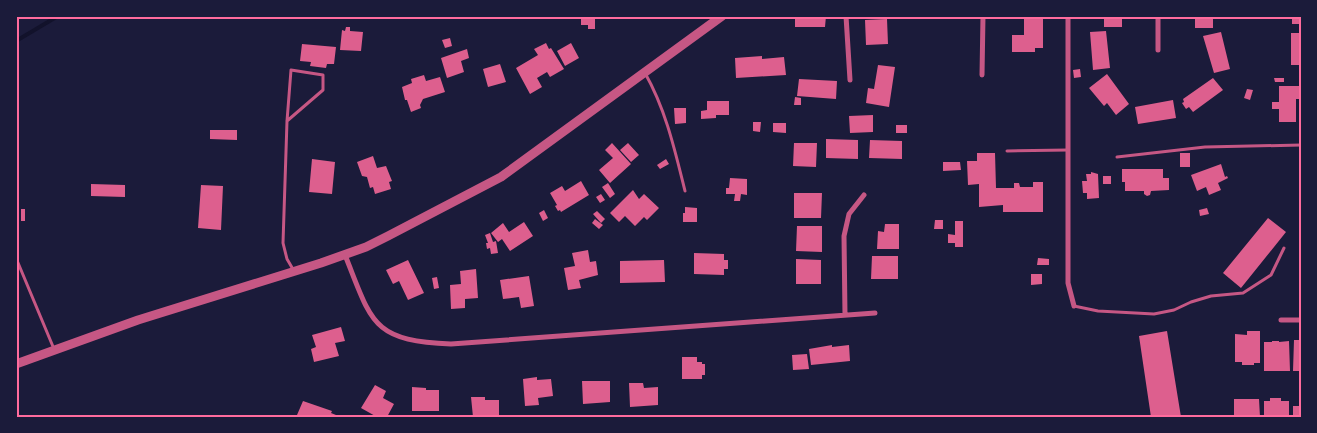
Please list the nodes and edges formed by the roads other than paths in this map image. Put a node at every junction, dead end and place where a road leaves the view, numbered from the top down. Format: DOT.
graph roads {
  1 [pos="722,16"];
  2 [pos="846,16"];
  3 [pos="983,16"];
  4 [pos="1068,16"];
  5 [pos="1158,16"];
  6 [pos="1158,50"];
  7 [pos="645,73"];
  8 [pos="982,75"];
  9 [pos="850,80"];
  10 [pos="287,121"];
  11 [pos="1301,144"];
  12 [pos="1068,150"];
  13 [pos="1007,151"];
  14 [pos="1117,157"];
  15 [pos="686,191"];
  16 [pos="864,195"];
  17 [pos="1284,248"];
  18 [pos="345,255"];
  19 [pos="16,258"];
  20 [pos="294,272"];
  21 [pos="1074,306"];
  22 [pos="875,313"];
  23 [pos="845,315"];
  24 [pos="1281,320"];
  25 [pos="1301,320"];
  26 [pos="54,349"];
  27 [pos="16,364"];
  1 -- 7 [label="street"];
  2 -- 9 [label="street"];
  3 -- 8 [label="street"];
  4 -- 12 [label="street"];
  5 -- 6 [label="street"];
  7 -- 15 [label="lane"];
  7 -- 18 [label="street"];
  10 -- 10 [label="lane"];
  10 -- 20 [label="lane"];
  11 -- 14 [label="lane"];
  12 -- 13 [label="lane"];
  12 -- 21 [label="street"];
  16 -- 23 [label="street"];
  17 -- 21 [label="lane"];
  18 -- 20 [label="street"];
  18 -- 23 [label="street"];
  19 -- 26 [label="lane"];
  20 -- 26 [label="street"];
  22 -- 23 [label="street"];
  24 -- 25 [label="street"];
  26 -- 27 [label="street"];
}
